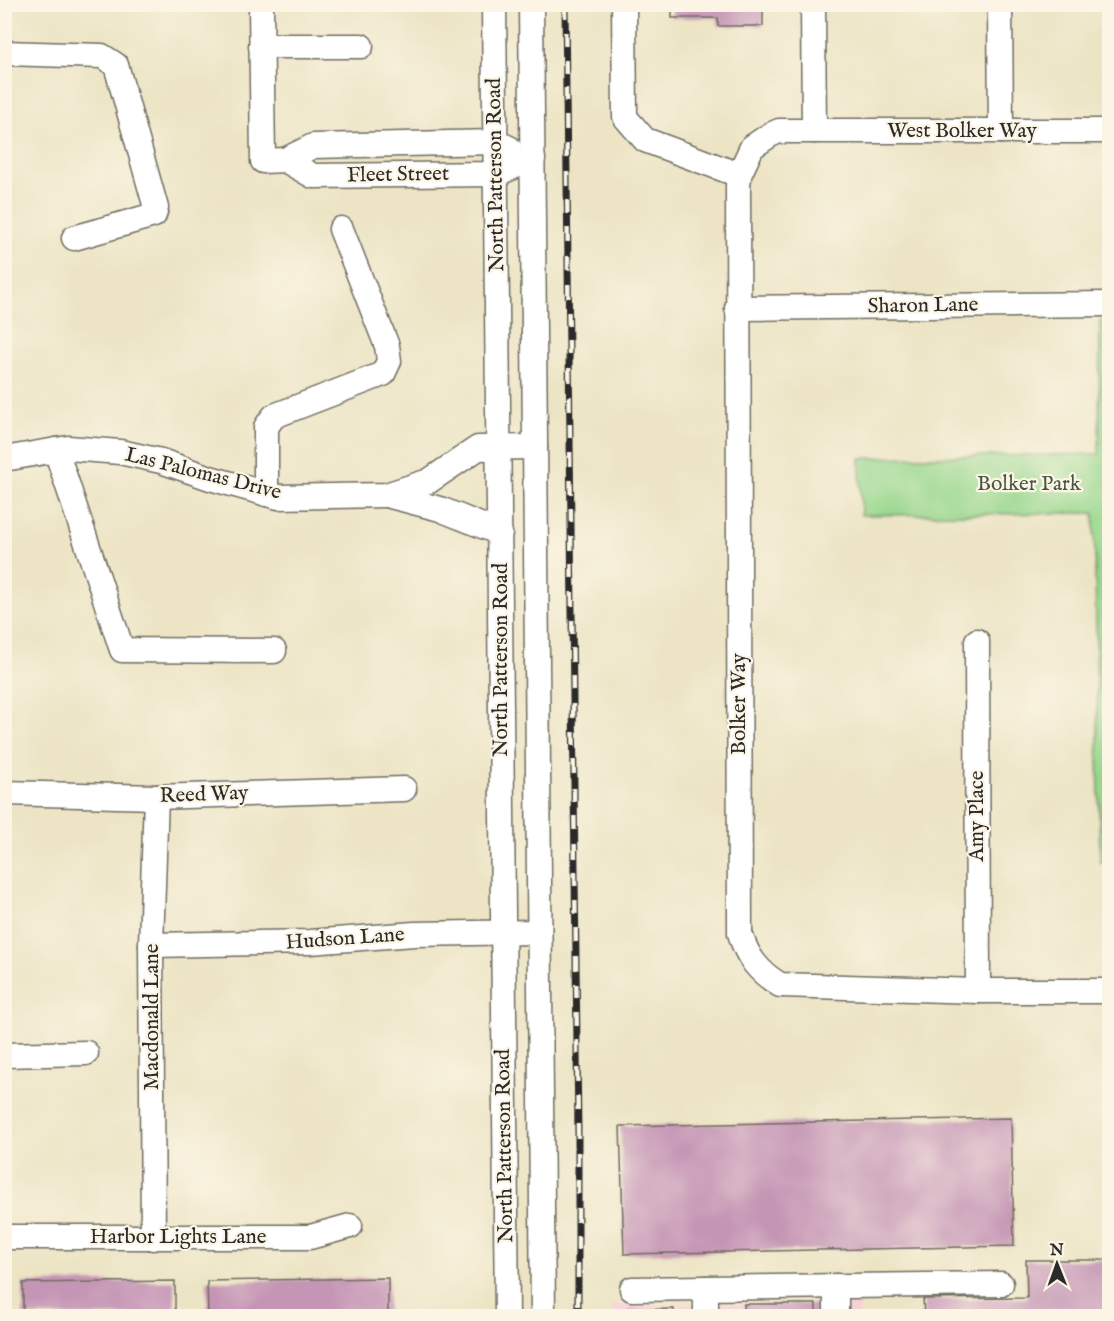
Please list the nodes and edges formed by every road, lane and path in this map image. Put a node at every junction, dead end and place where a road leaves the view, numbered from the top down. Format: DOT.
graph roads {
  1 [pos="261,4"];
  2 [pos="494,4"];
  3 [pos="531,4"];
  4 [pos="624,4"];
  5 [pos="813,4"];
  6 [pos="1000,4"];
  7 [pos="261,46"];
  8 [pos="360,46"];
  9 [pos="4,53"];
  10 [pos="814,131"];
  11 [pos="1001,131"];
  12 [pos="1110,131"];
  13 [pos="496,142"];
  14 [pos="533,159"];
  15 [pos="274,160"];
  16 [pos="496,174"];
  17 [pos="739,176"];
  18 [pos="341,229"];
  19 [pos="75,238"];
  20 [pos="1110,304"];
  21 [pos="737,308"];
  22 [pos="499,447"];
  23 [pos="535,447"];
  24 [pos="56,450"];
  25 [pos="4,459"];
  26 [pos="266,494"];
  27 [pos="386,495"];
  28 [pos="500,532"];
  29 [pos="977,641"];
  30 [pos="274,651"];
  31 [pos="404,789"];
  32 [pos="4,793"];
  33 [pos="156,797"];
  34 [pos="502,932"];
  35 [pos="539,932"];
  36 [pos="151,945"];
  37 [pos="978,991"];
  38 [pos="1110,991"];
  39 [pos="86,1053"];
  40 [pos="4,1055"];
  41 [pos="350,1226"];
  42 [pos="4,1237"];
  43 [pos="153,1238"];
  44 [pos="1001,1284"];
  45 [pos="836,1287"];
  46 [pos="706,1288"];
  47 [pos="632,1289"];
  48 [pos="507,1317"];
  49 [pos="543,1317"];
  50 [pos="706,1317"];
  51 [pos="836,1317"];
  1 -- 7 [label="street"];
  2 -- 13 [label="street, North Patterson Road"];
  3 -- 14 [label="street, North Patterson Road"];
  4 -- 17 [label="street"];
  5 -- 10 [label="street"];
  6 -- 11 [label="street"];
  7 -- 8 [label="street"];
  7 -- 15 [label="street"];
  9 -- 19 [label="street"];
  10 -- 11 [label="street, West Bolker Way"];
  10 -- 17 [label="street, Bolker Way"];
  11 -- 12 [label="street, West Bolker Way"];
  13 -- 14 [label="street"];
  13 -- 15 [label="street"];
  13 -- 16 [label="street, North Patterson Road"];
  14 -- 16 [label="street, Fleet Street"];
  14 -- 23 [label="street, North Patterson Road"];
  15 -- 16 [label="street, Fleet Street"];
  16 -- 22 [label="street, North Patterson Road"];
  17 -- 21 [label="street, Bolker Way"];
  18 -- 26 [label="street"];
  20 -- 21 [label="street, Sharon Lane"];
  21 -- 37 [label="street, Bolker Way"];
  22 -- 23 [label="street, Las Palomas Drive"];
  22 -- 27 [label="street, Las Palomas Drive"];
  22 -- 28 [label="street, North Patterson Road"];
  23 -- 35 [label="street, North Patterson Road"];
  24 -- 25 [label="street, Las Palomas Drive"];
  24 -- 26 [label="street, Las Palomas Drive"];
  24 -- 30 [label="street"];
  26 -- 27 [label="street, Las Palomas Drive"];
  27 -- 28 [label="street"];
  28 -- 34 [label="street, North Patterson Road"];
  29 -- 37 [label="street, Amy Place"];
  31 -- 33 [label="street, Reed Way"];
  32 -- 33 [label="street, Reed Way"];
  33 -- 36 [label="street, Macdonald Lane"];
  34 -- 35 [label="street, Hudson Lane"];
  34 -- 36 [label="street, Hudson Lane"];
  34 -- 48 [label="street, North Patterson Road"];
  35 -- 49 [label="street, North Patterson Road"];
  36 -- 43 [label="street, Macdonald Lane"];
  37 -- 38 [label="street, Bolker Way"];
  39 -- 40 [label="street"];
  41 -- 43 [label="street, Harbor Lights Lane"];
  42 -- 43 [label="street, Harbor Lights Lane"];
  44 -- 45 [label="street"];
  45 -- 46 [label="street"];
  45 -- 51 [label="street"];
  46 -- 47 [label="street"];
  46 -- 50 [label="street"];
}
